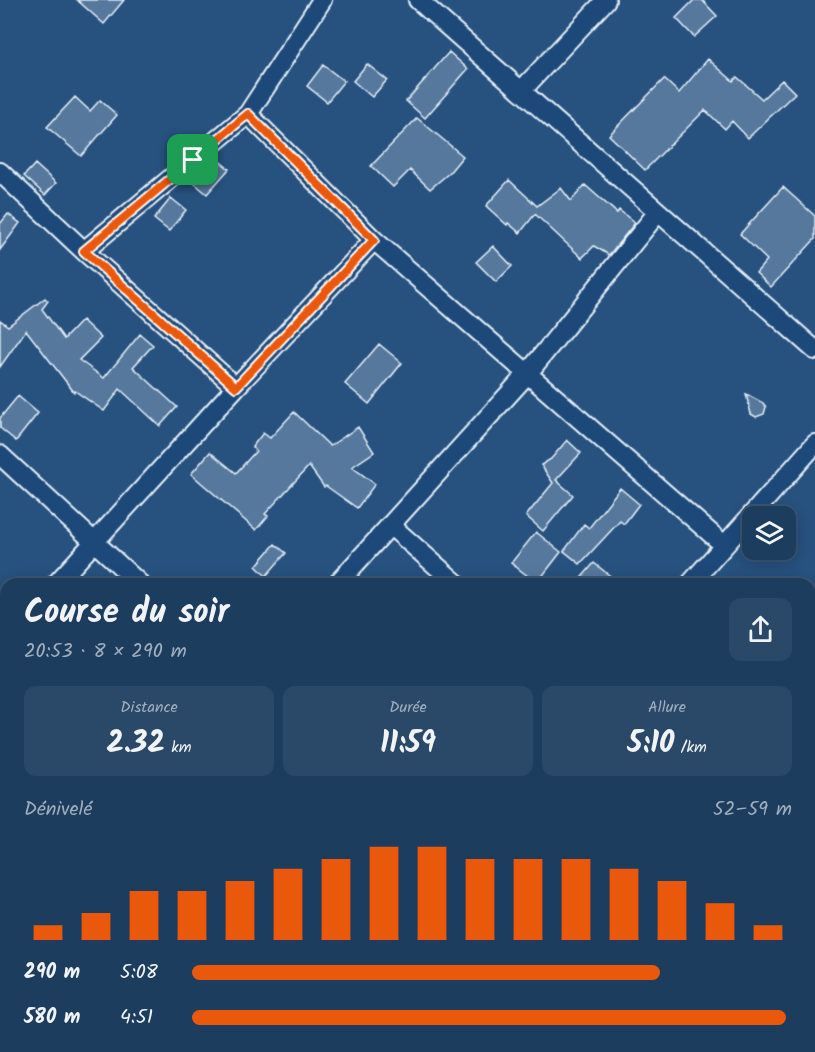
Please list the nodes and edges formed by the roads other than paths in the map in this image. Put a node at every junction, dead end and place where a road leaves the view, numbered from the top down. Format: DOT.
graph roads {
  1 [pos="322,0"];
  2 [pos="418,0"];
  3 [pos="606,0"];
  4 [pos="521,91"];
  5 [pos="248,114"];
  6 [pos="0,172"];
  7 [pos="658,212"];
  8 [pos="374,240"];
  9 [pos="84,251"];
  10 [pos="815,350"];
  11 [pos="528,373"];
  12 [pos="236,387"];
  13 [pos="815,444"];
  14 [pos="0,456"];
  15 [pos="390,525"];
  16 [pos="94,542"];
  17 [pos="724,545"];
  18 [pos="61,578"];
  19 [pos="133,578"];
  20 [pos="343,578"];
  21 [pos="450,578"];
  22 [pos="695,578"];
  1 -- 5 [label="street"];
  2 -- 4 [label="street"];
  3 -- 4 [label="street"];
  4 -- 7 [label="street"];
  5 -- 8 [label="street"];
  5 -- 9 [label="street"];
  6 -- 9 [label="street"];
  7 -- 10 [label="street"];
  7 -- 11 [label="street"];
  8 -- 11 [label="street"];
  8 -- 12 [label="street"];
  9 -- 12 [label="street"];
  11 -- 15 [label="street"];
  11 -- 17 [label="street"];
  12 -- 16 [label="street"];
  13 -- 17 [label="street"];
  14 -- 16 [label="street"];
  15 -- 20 [label="street"];
  15 -- 21 [label="street"];
  16 -- 18 [label="street"];
  16 -- 19 [label="street"];
  17 -- 22 [label="street"];
}
